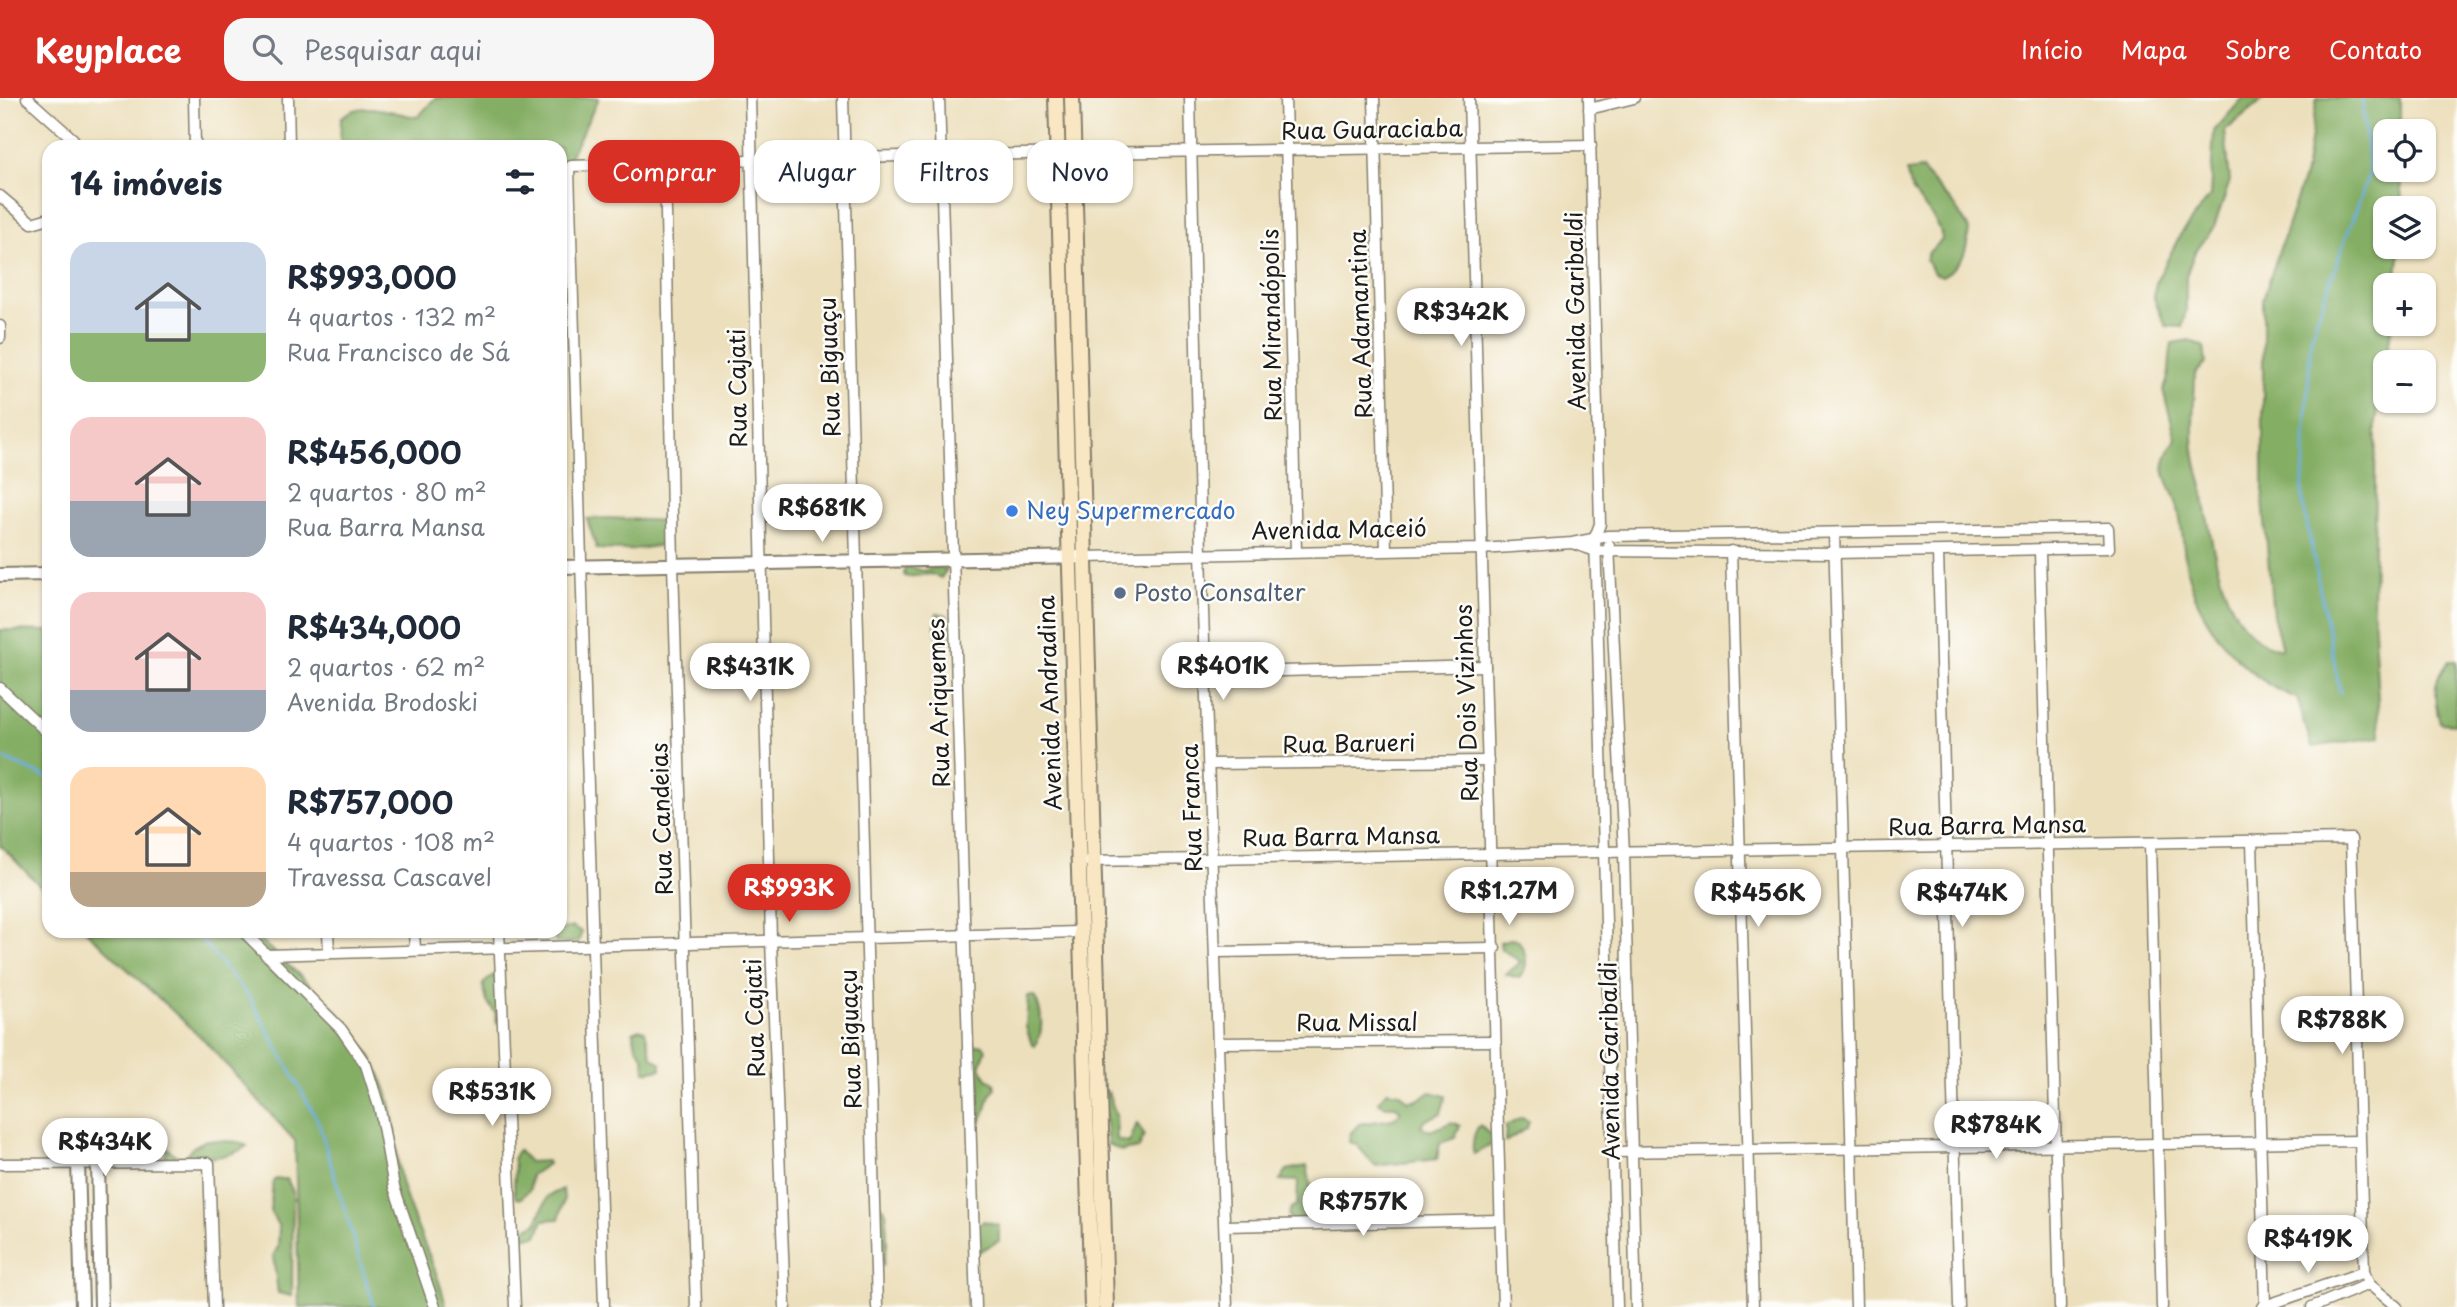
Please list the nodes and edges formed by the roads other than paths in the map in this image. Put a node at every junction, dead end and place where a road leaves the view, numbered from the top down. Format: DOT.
graph roads {
  1 [pos="27,98"];
  2 [pos="194,98"];
  3 [pos="288,98"];
  4 [pos="750,98"];
  5 [pos="843,98"];
  6 [pos="939,98"];
  7 [pos="1056,98"];
  8 [pos="1072,98"];
  9 [pos="1189,98"];
  10 [pos="1285,98"];
  11 [pos="1374,98"];
  12 [pos="1469,98"];
  13 [pos="1634,98"];
  14 [pos="1589,103"];
  15 [pos="74,140"];
  16 [pos="195,140"];
  17 [pos="289,140"];
  18 [pos="844,140"];
  19 [pos="940,140"];
  20 [pos="1057,140"];
  21 [pos="1073,140"];
  22 [pos="1591,145"];
  23 [pos="1471,146"];
  24 [pos="1376,148"];
  25 [pos="1287,151"];
  26 [pos="1191,153"];
  27 [pos="1133,154"];
  28 [pos="740,161"];
  29 [pos="752,161"];
  30 [pos="588,163"];
  31 [pos="0,195"];
  32 [pos="666,203"];
  33 [pos="845,203"];
  34 [pos="943,203"];
  35 [pos="1058,203"];
  36 [pos="1075,203"];
  37 [pos="42,220"];
  38 [pos="0,326"];
  39 [pos="0,338"];
  40 [pos="1600,524"];
  41 [pos="1834,533"];
  42 [pos="1608,536"];
  43 [pos="1595,537"];
  44 [pos="1572,543"];
  45 [pos="1481,549"];
  46 [pos="1386,550"];
  47 [pos="1596,551"];
  48 [pos="1609,551"];
  49 [pos="1731,551"];
  50 [pos="2040,551"];
  51 [pos="1296,552"];
  52 [pos="1938,552"];
  53 [pos="1201,553"];
  54 [pos="1834,553"];
  55 [pos="1085,556"];
  56 [pos="1068,557"];
  57 [pos="954,558"];
  58 [pos="855,560"];
  59 [pos="762,563"];
  60 [pos="673,565"];
  61 [pos="581,566"];
  62 [pos="567,567"];
  63 [pos="42,573"];
  64 [pos="0,575"];
  65 [pos="1485,666"];
  66 [pos="1207,673"];
  67 [pos="0,688"];
  68 [pos="42,727"];
  69 [pos="1488,761"];
  70 [pos="1210,764"];
  71 [pos="2252,841"];
  72 [pos="2150,843"];
  73 [pos="2048,845"];
  74 [pos="1944,846"];
  75 [pos="1842,848"];
  76 [pos="1741,850"];
  77 [pos="1606,853"];
  78 [pos="1624,853"];
  79 [pos="1490,854"];
  80 [pos="1213,859"];
  81 [pos="1096,861"];
  82 [pos="1077,862"];
  83 [pos="1078,932"];
  84 [pos="965,935"];
  85 [pos="250,938"];
  86 [pos="328,938"];
  87 [pos="414,938"];
  88 [pos="499,938"];
  89 [pos="867,939"];
  90 [pos="771,940"];
  91 [pos="685,943"];
  92 [pos="590,946"];
  93 [pos="500,948"];
  94 [pos="1495,948"];
  95 [pos="415,950"];
  96 [pos="329,953"];
  97 [pos="1217,953"];
  98 [pos="266,956"];
  99 [pos="1494,1041"];
  100 [pos="1220,1043"];
  101 [pos="2359,1141"];
  102 [pos="2260,1142"];
  103 [pos="2158,1143"];
  104 [pos="2057,1144"];
  105 [pos="1954,1146"];
  106 [pos="1851,1147"];
  107 [pos="1748,1148"];
  108 [pos="1632,1150"];
  109 [pos="1613,1152"];
  110 [pos="78,1162"];
  111 [pos="98,1162"];
  112 [pos="0,1164"];
  113 [pos="1095,1180"];
  114 [pos="1500,1220"];
  115 [pos="1225,1226"];
  116 [pos="2364,1272"];
  117 [pos="2369,1284"];
  118 [pos="82,1307"];
  119 [pos="101,1307"];
  120 [pos="214,1307"];
  121 [pos="435,1307"];
  122 [pos="515,1307"];
  123 [pos="604,1307"];
  124 [pos="696,1307"];
  125 [pos="785,1307"];
  126 [pos="877,1307"];
  127 [pos="976,1307"];
  128 [pos="1092,1307"];
  129 [pos="1106,1307"];
  130 [pos="1227,1307"];
  131 [pos="1503,1307"];
  132 [pos="1617,1307"];
  133 [pos="1636,1307"];
  134 [pos="1753,1307"];
  135 [pos="1856,1307"];
  136 [pos="1959,1307"];
  137 [pos="2060,1307"];
  138 [pos="2162,1307"];
  139 [pos="2263,1307"];
  140 [pos="2312,1307"];
  141 [pos="2398,1307"];
  1 -- 15 [label="street"];
  2 -- 16 [label="street"];
  3 -- 17 [label="street"];
  4 -- 29 [label="street, Rua Cajati"];
  5 -- 18 [label="street, Rua Biguaçu"];
  6 -- 19 [label="street, Rua Ariquemes"];
  7 -- 20 [label="main road, Avenida Andradina"];
  8 -- 21 [label="main road, Avenida Andradina"];
  9 -- 26 [label="street, Rua Franca"];
  10 -- 25 [label="street, Rua Mirandópolis"];
  11 -- 24 [label="street, Rua Adamantina"];
  12 -- 23 [label="street, Rua Dois Vizinhos"];
  13 -- 14 [label="street"];
  14 -- 22 [label="street, Avenida Garibaldi"];
  22 -- 23 [label="street, Rua Guaraciaba"];
  22 -- 40 [label="street, Avenida Garibaldi"];
  23 -- 24 [label="street, Rua Guaraciaba"];
  23 -- 45 [label="street, Rua Dois Vizinhos"];
  24 -- 25 [label="street, Rua Guaraciaba"];
  24 -- 46 [label="street, Rua Adamantina"];
  25 -- 26 [label="street, Rua Guaraciaba"];
  25 -- 51 [label="street, Rua Mirandópolis"];
  26 -- 27 [label="street, Rua Guaraciaba"];
  26 -- 53 [label="street, Rua Franca"];
  28 -- 29 [label="street, Rua Guaraciaba"];
  29 -- 59 [label="street, Rua Cajati"];
  30 -- 61 [label="street, Rua Guaraciaba"];
  31 -- 37 [label="street"];
  32 -- 60 [label="street, Rua Candeias"];
  33 -- 58 [label="street, Rua Biguaçu"];
  34 -- 57 [label="street, Rua Ariquemes"];
  35 -- 56 [label="main road, Avenida Andradina"];
  36 -- 55 [label="main road, Avenida Andradina"];
  38 -- 39 [label="street"];
  40 -- 42 [label="street, Avenida Garibaldi"];
  40 -- 43 [label="street, Avenida Garibaldi"];
  41 -- 42 [label="street, Avenida Maceió"];
  41 -- 50 [label="street, Avenida Maceió"];
  41 -- 54 [label="street"];
  42 -- 43 [label="street, Avenida Maceió"];
  42 -- 48 [label="street, Avenida Garibaldi"];
  43 -- 44 [label="street, Avenida Maceió"];
  43 -- 47 [label="street, Avenida Garibaldi"];
  44 -- 45 [label="street, Avenida Maceió"];
  44 -- 47 [label="street, Avenida Maceió"];
  45 -- 46 [label="street, Avenida Maceió"];
  45 -- 65 [label="street, Rua Dois Vizinhos"];
  46 -- 51 [label="street, Avenida Maceió"];
  47 -- 48 [label="street, Avenida Maceió"];
  47 -- 77 [label="street, Avenida Garibaldi"];
  48 -- 49 [label="street, Avenida Maceió"];
  48 -- 78 [label="street, Avenida Garibaldi"];
  49 -- 54 [label="street, Avenida Maceió"];
  49 -- 76 [label="street"];
  50 -- 52 [label="street, Avenida Maceió"];
  50 -- 73 [label="street"];
  51 -- 53 [label="street, Avenida Maceió"];
  52 -- 54 [label="street, Avenida Maceió"];
  52 -- 74 [label="street"];
  53 -- 55 [label="street, Avenida Maceió"];
  53 -- 66 [label="street, Rua Franca"];
  54 -- 75 [label="street"];
  55 -- 56 [label="street, Avenida Maceió"];
  55 -- 81 [label="main road, Avenida Andradina"];
  56 -- 57 [label="street, Avenida Maceió"];
  56 -- 82 [label="main road, Avenida Andradina"];
  57 -- 58 [label="street, Avenida Maceió"];
  57 -- 84 [label="street, Rua Ariquemes"];
  58 -- 59 [label="street, Avenida Maceió"];
  58 -- 89 [label="street, Rua Biguaçu"];
  59 -- 60 [label="street, Avenida Maceió"];
  59 -- 90 [label="street, Rua Cajati"];
  60 -- 61 [label="street, Avenida Maceió"];
  60 -- 91 [label="street, Rua Candeias"];
  61 -- 62 [label="street, Avenida Maceió"];
  61 -- 92 [label="street"];
  63 -- 64 [label="street"];
  65 -- 66 [label="street"];
  65 -- 69 [label="street, Rua Dois Vizinhos"];
  66 -- 70 [label="street, Rua Franca"];
  67 -- 68 [label="street"];
  69 -- 70 [label="street, Rua Barueri"];
  69 -- 79 [label="street, Rua Dois Vizinhos"];
  70 -- 80 [label="street, Rua Franca"];
  71 -- 72 [label="street, Rua Barra Mansa"];
  71 -- 101 [label="street, Rua Barra Mansa"];
  71 -- 102 [label="street"];
  72 -- 73 [label="street, Rua Barra Mansa"];
  72 -- 103 [label="street"];
  73 -- 74 [label="street, Rua Barra Mansa"];
  73 -- 104 [label="street"];
  74 -- 75 [label="street, Rua Barra Mansa"];
  74 -- 105 [label="street"];
  75 -- 76 [label="street, Rua Barra Mansa"];
  75 -- 106 [label="street"];
  76 -- 78 [label="street, Rua Barra Mansa"];
  76 -- 107 [label="street"];
  77 -- 78 [label="street, Rua Barra Mansa"];
  77 -- 79 [label="street, Rua Barra Mansa"];
  77 -- 109 [label="street, Avenida Garibaldi"];
  78 -- 108 [label="street, Avenida Garibaldi"];
  79 -- 80 [label="street, Rua Barra Mansa"];
  79 -- 94 [label="street, Rua Dois Vizinhos"];
  80 -- 81 [label="street, Rua Barra Mansa"];
  80 -- 97 [label="street, Rua Franca"];
  81 -- 82 [label="street, Rua Barra Mansa"];
  81 -- 113 [label="main road, Avenida Andradina"];
  82 -- 83 [label="main road, Avenida Andradina"];
  83 -- 84 [label="street"];
  83 -- 113 [label="main road, Avenida Andradina"];
  84 -- 89 [label="street"];
  84 -- 127 [label="street, Rua Ariquemes"];
  85 -- 98 [label="street"];
  86 -- 96 [label="street"];
  87 -- 95 [label="street"];
  88 -- 93 [label="street"];
  89 -- 90 [label="street"];
  89 -- 126 [label="street, Rua Biguaçu"];
  90 -- 91 [label="street"];
  90 -- 125 [label="street, Rua Cajati"];
  91 -- 92 [label="street"];
  91 -- 124 [label="street, Rua Candeias"];
  92 -- 93 [label="street"];
  92 -- 123 [label="street"];
  93 -- 95 [label="street"];
  93 -- 122 [label="street"];
  94 -- 97 [label="street"];
  94 -- 99 [label="street, Rua Dois Vizinhos"];
  95 -- 96 [label="street"];
  96 -- 98 [label="street"];
  97 -- 100 [label="street, Rua Franca"];
  98 -- 121 [label="street"];
  99 -- 100 [label="street, Rua Missal"];
  99 -- 114 [label="street, Rua Dois Vizinhos"];
  100 -- 115 [label="street, Rua Franca"];
  101 -- 102 [label="street"];
  101 -- 116 [label="street"];
  102 -- 103 [label="street"];
  102 -- 139 [label="street"];
  103 -- 104 [label="street"];
  103 -- 138 [label="street"];
  104 -- 105 [label="street"];
  104 -- 137 [label="street"];
  105 -- 106 [label="street"];
  105 -- 136 [label="street"];
  106 -- 107 [label="street"];
  106 -- 135 [label="street"];
  107 -- 108 [label="street"];
  107 -- 134 [label="street"];
  108 -- 109 [label="street"];
  108 -- 133 [label="street, Avenida Garibaldi"];
  109 -- 132 [label="street, Avenida Garibaldi"];
  110 -- 111 [label="street"];
  110 -- 112 [label="street"];
  110 -- 118 [label="street"];
  111 -- 119 [label="street"];
  111 -- 120 [label="street"];
  113 -- 128 [label="main road, Avenida Andradina"];
  113 -- 129 [label="main road, Avenida Andradina"];
  114 -- 115 [label="street"];
  114 -- 131 [label="street, Rua Dois Vizinhos"];
  115 -- 130 [label="street, Rua Franca"];
  116 -- 117 [label="street"];
  116 -- 139 [label="street"];
  117 -- 140 [label="street"];
  117 -- 141 [label="street"];
}
